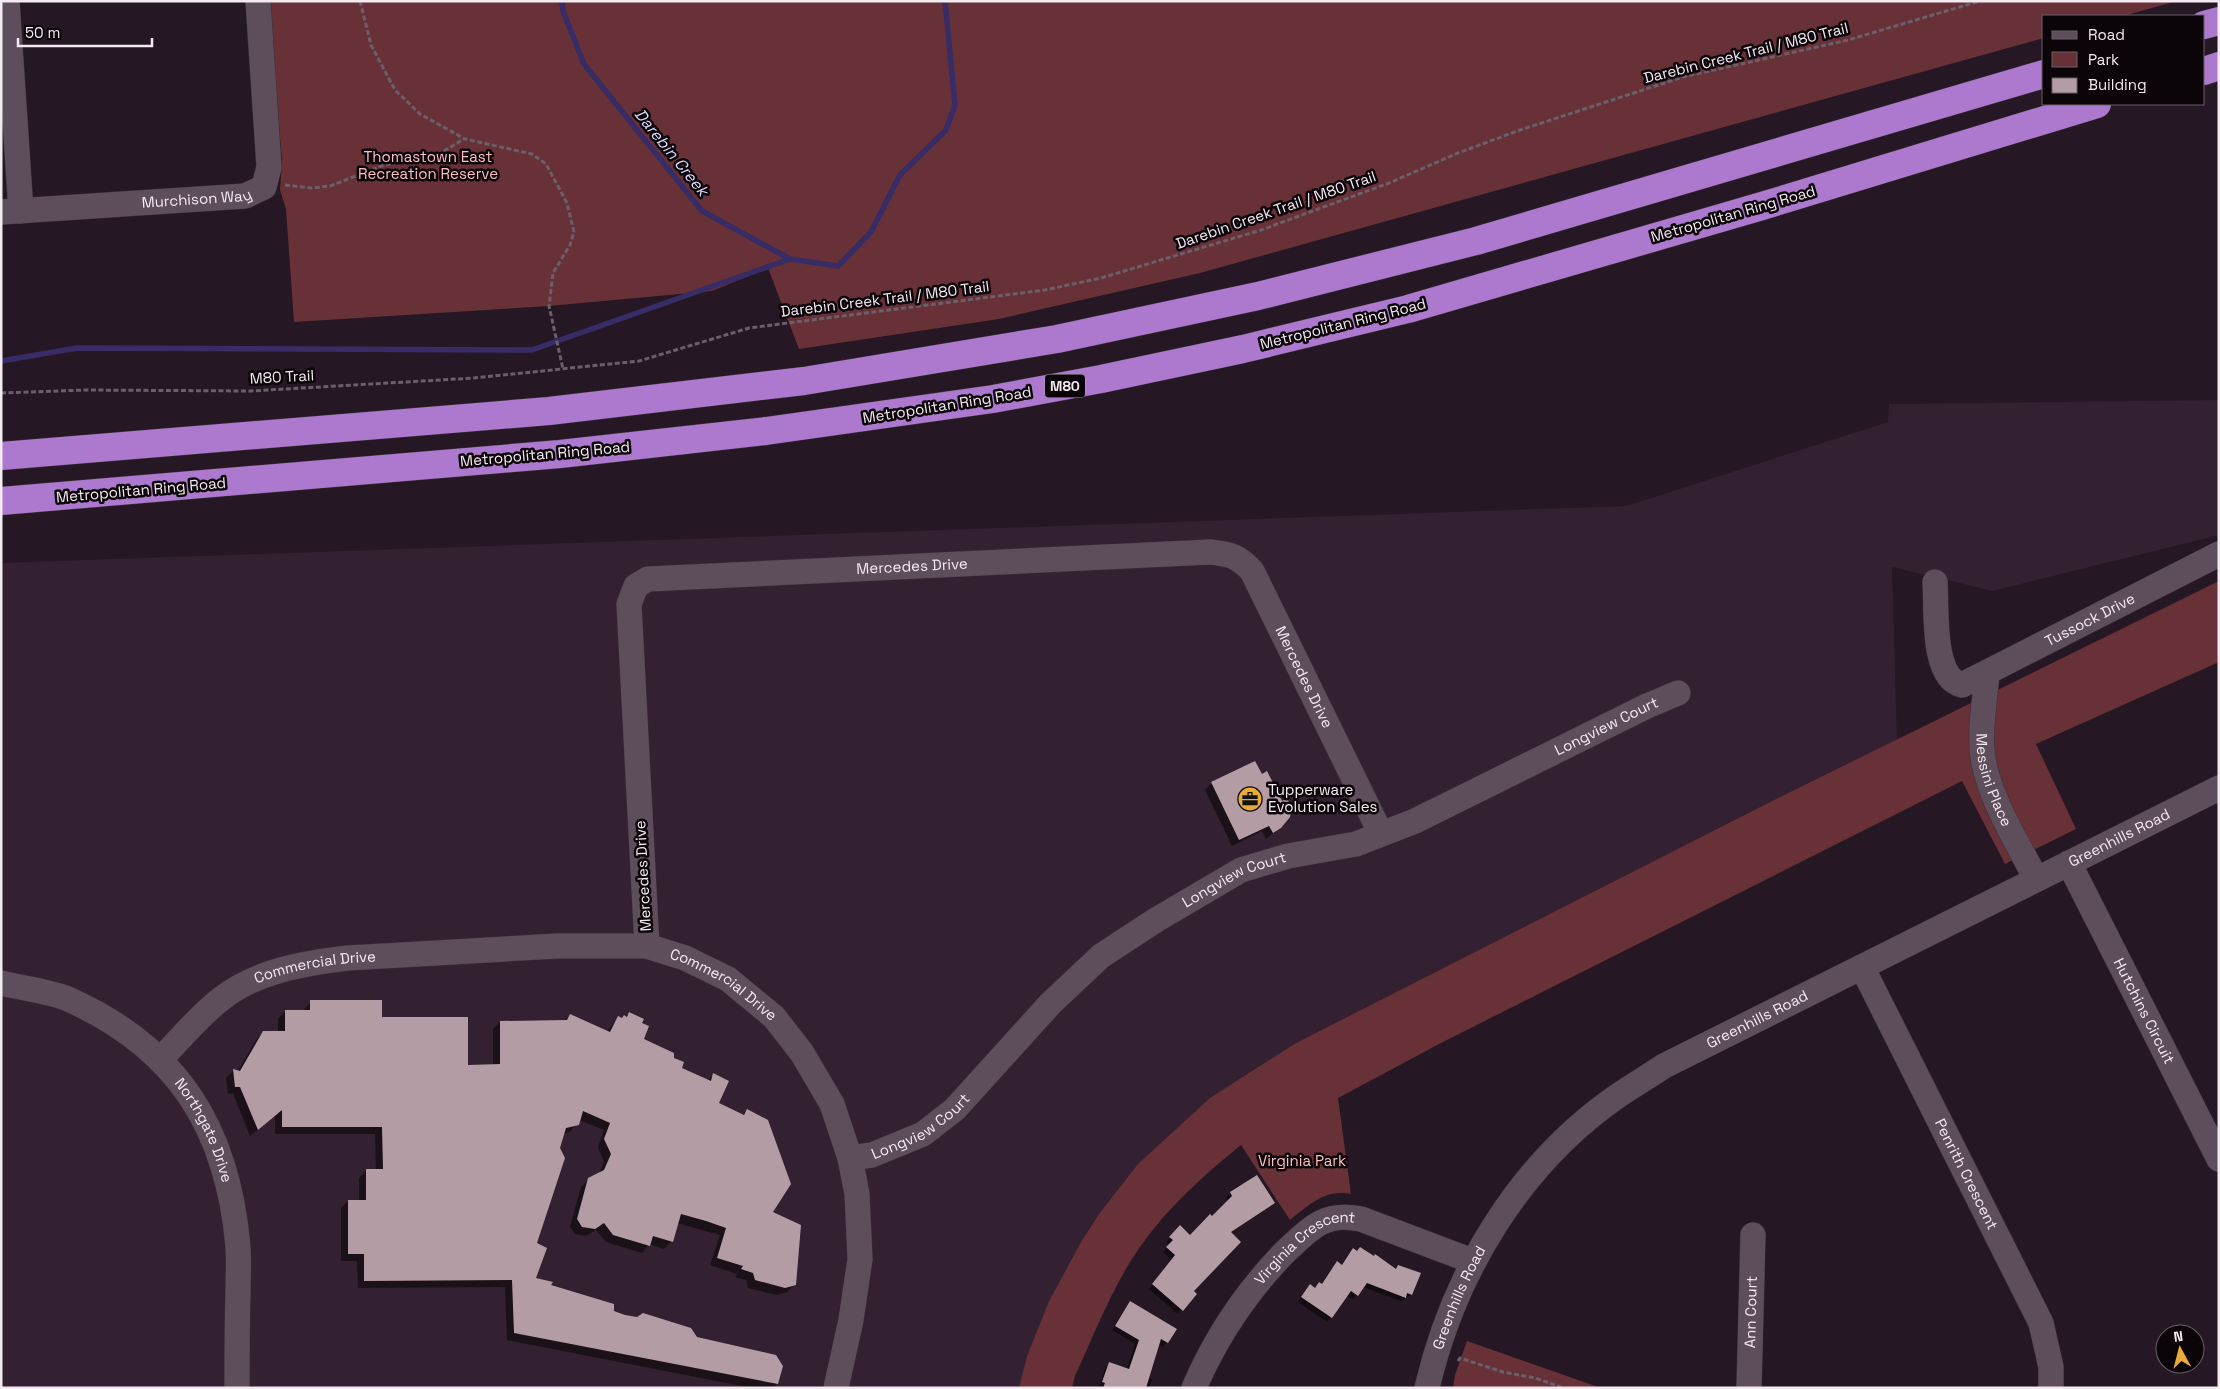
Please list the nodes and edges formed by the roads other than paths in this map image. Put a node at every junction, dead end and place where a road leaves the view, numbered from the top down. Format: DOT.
graph roads {
  1 [pos="7,1"];
  2 [pos="258,1"];
  3 [pos="2219,21"];
  4 [pos="2205,25"];
  5 [pos="2219,66"];
  6 [pos="2205,71"];
  7 [pos="2042,75"];
  8 [pos="2094,105"];
  9 [pos="11,211"];
  10 [pos="1,456"];
  11 [pos="1,501"];
  12 [pos="2219,554"];
  13 [pos="1935,582"];
  14 [pos="1987,672"];
  15 [pos="1678,693"];
  16 [pos="2219,788"];
  17 [pos="1381,834"];
  18 [pos="2069,863"];
  19 [pos="2036,880"];
  20 [pos="646,946"];
  21 [pos="1862,967"];
  22 [pos="1,983"];
  23 [pos="161,1059"];
  24 [pos="850,1158"];
  25 [pos="2219,1159"];
  26 [pos="1753,1235"];
  27 [pos="1472,1261"];
  28 [pos="237,1388"];
  29 [pos="836,1388"];
  30 [pos="1194,1388"];
  31 [pos="1427,1388"];
  32 [pos="1749,1388"];
  33 [pos="2052,1388"];
  1 -- 9 [label="street"];
  2 -- 9 [label="street, Murchison Way"];
  3 -- 4 [label="highway"];
  5 -- 6 [label="highway"];
  7 -- 10 [label="highway"];
  8 -- 11 [label="highway, Metropolitan Ring Road / M80"];
  12 -- 14 [label="street, Tussock Drive"];
  13 -- 14 [label="street, Tussock Drive"];
  14 -- 19 [label="street, Messini Place"];
  15 -- 17 [label="street, Longview Court"];
  16 -- 18 [label="street, Greenhills Road"];
  17 -- 20 [label="street, Mercedes Drive"];
  17 -- 24 [label="street, Longview Court"];
  18 -- 19 [label="street, Greenhills Road"];
  18 -- 25 [label="street, Hutchins Circuit"];
  19 -- 21 [label="street, Greenhills Road"];
  20 -- 23 [label="street, Commercial Drive"];
  20 -- 24 [label="street, Commercial Drive"];
  21 -- 27 [label="street, Greenhills Road"];
  21 -- 33 [label="street, Penrith Crescent"];
  22 -- 23 [label="street, Northgate Drive"];
  23 -- 28 [label="street, Northgate Drive"];
  24 -- 29 [label="street, Commercial Drive"];
  26 -- 32 [label="street, Ann Court"];
  27 -- 30 [label="street, Virginia Crescent"];
  27 -- 31 [label="street, Greenhills Road"];
}
